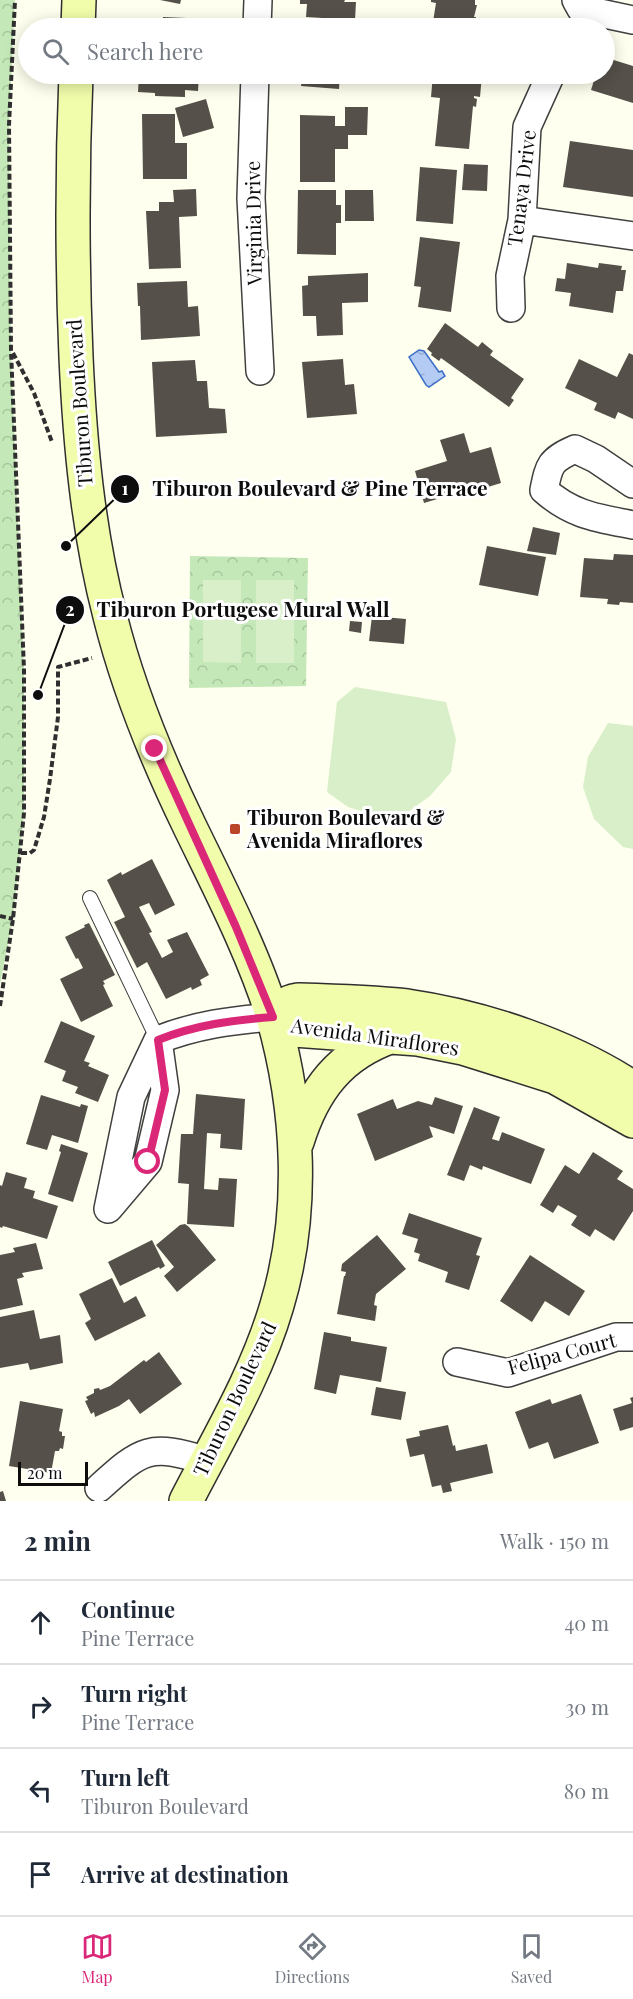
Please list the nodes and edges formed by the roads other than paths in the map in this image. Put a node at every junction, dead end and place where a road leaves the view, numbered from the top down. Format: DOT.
graph roads {
  1 [pos="79,0"];
  2 [pos="258,0"];
  3 [pos="576,13"];
  4 [pos="78,18"];
  5 [pos="257,18"];
  6 [pos="633,20"];
  7 [pos="76,84"];
  8 [pos="255,84"];
  9 [pos="546,84"];
  10 [pos="522,220"];
  11 [pos="633,236"];
  12 [pos="511,308"];
  13 [pos="260,371"];
  14 [pos="633,484"];
  15 [pos="633,525"];
  16 [pos="90,898"];
  17 [pos="273,1017"];
  18 [pos="393,1036"];
  19 [pos="158,1040"];
  20 [pos="633,1088"];
  21 [pos="633,1121"];
  22 [pos="295,1149"];
  23 [pos="633,1338"];
  24 [pos="457,1362"];
  25 [pos="207,1461"];
  26 [pos="99,1488"];
  27 [pos="186,1501"];
  1 -- 4 [label="main road"];
  2 -- 5 [label="street"];
  3 -- 6 [label="street"];
  7 -- 17 [label="main road, Tiburon Boulevard"];
  8 -- 13 [label="street, Virginia Drive"];
  9 -- 10 [label="street, Tenaya Drive"];
  10 -- 11 [label="street"];
  10 -- 12 [label="street, Tenaya Drive"];
  14 -- 15 [label="street"];
  16 -- 19 [label="lane"];
  17 -- 18 [label="main road, Avenida Miraflores"];
  17 -- 19 [label="street"];
  17 -- 20 [label="main road, Avenida Miraflores"];
  17 -- 22 [label="main road, Tiburon Boulevard"];
  18 -- 21 [label="main road, Avenida Miraflores"];
  18 -- 22 [label="main road"];
  19 -- 19 [label="street"];
  22 -- 25 [label="main road, Tiburon Boulevard"];
  23 -- 24 [label="street, Felipa Court"];
  25 -- 26 [label="street"];
  25 -- 27 [label="main road, Tiburon Boulevard"];
}
